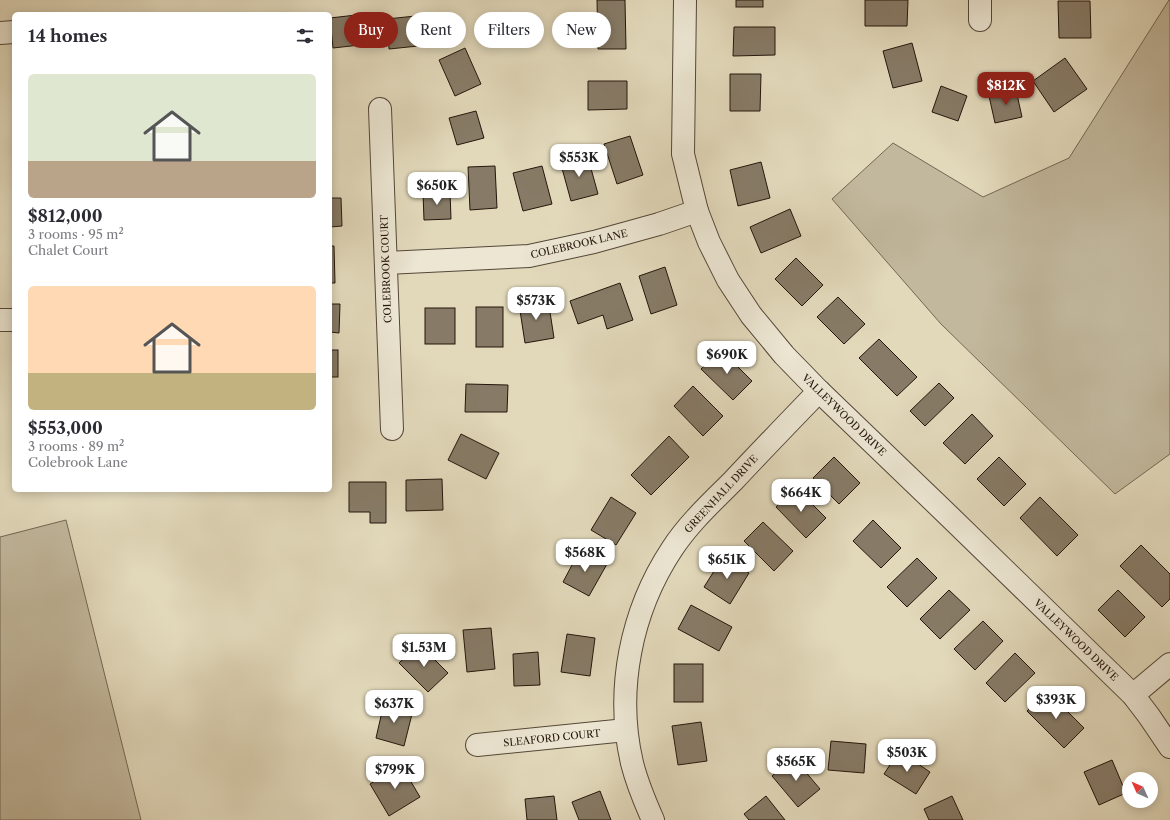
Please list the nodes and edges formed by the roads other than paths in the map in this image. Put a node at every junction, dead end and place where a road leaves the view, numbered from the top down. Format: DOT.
graph roads {
  1 [pos="685,0"];
  2 [pos="12,32"];
  3 [pos="0,33"];
  4 [pos="380,109"];
  5 [pos="697,210"];
  6 [pos="386,263"];
  7 [pos="0,320"];
  8 [pos="12,320"];
  9 [pos="819,391"];
  10 [pos="392,429"];
  11 [pos="1170,664"];
  12 [pos="1133,695"];
  13 [pos="626,730"];
  14 [pos="478,745"];
  15 [pos="1170,748"];
  16 [pos="653,820"];
  1 -- 5 [label="street, VALLEYWOOD DRIVE"];
  2 -- 3 [label="street"];
  4 -- 6 [label="street, COLEBROOK COURT"];
  5 -- 6 [label="street, COLEBROOK LANE"];
  5 -- 9 [label="street, VALLEYWOOD DRIVE"];
  6 -- 10 [label="street, COLEBROOK COURT"];
  7 -- 8 [label="street"];
  9 -- 12 [label="street, VALLEYWOOD DRIVE"];
  9 -- 13 [label="street, GREENHALL DRIVE"];
  11 -- 12 [label="street"];
  12 -- 15 [label="street, VALLEYWOOD DRIVE"];
  13 -- 14 [label="street, SLEAFORD COURT"];
  13 -- 16 [label="street, GREENHALL DRIVE"];
}
